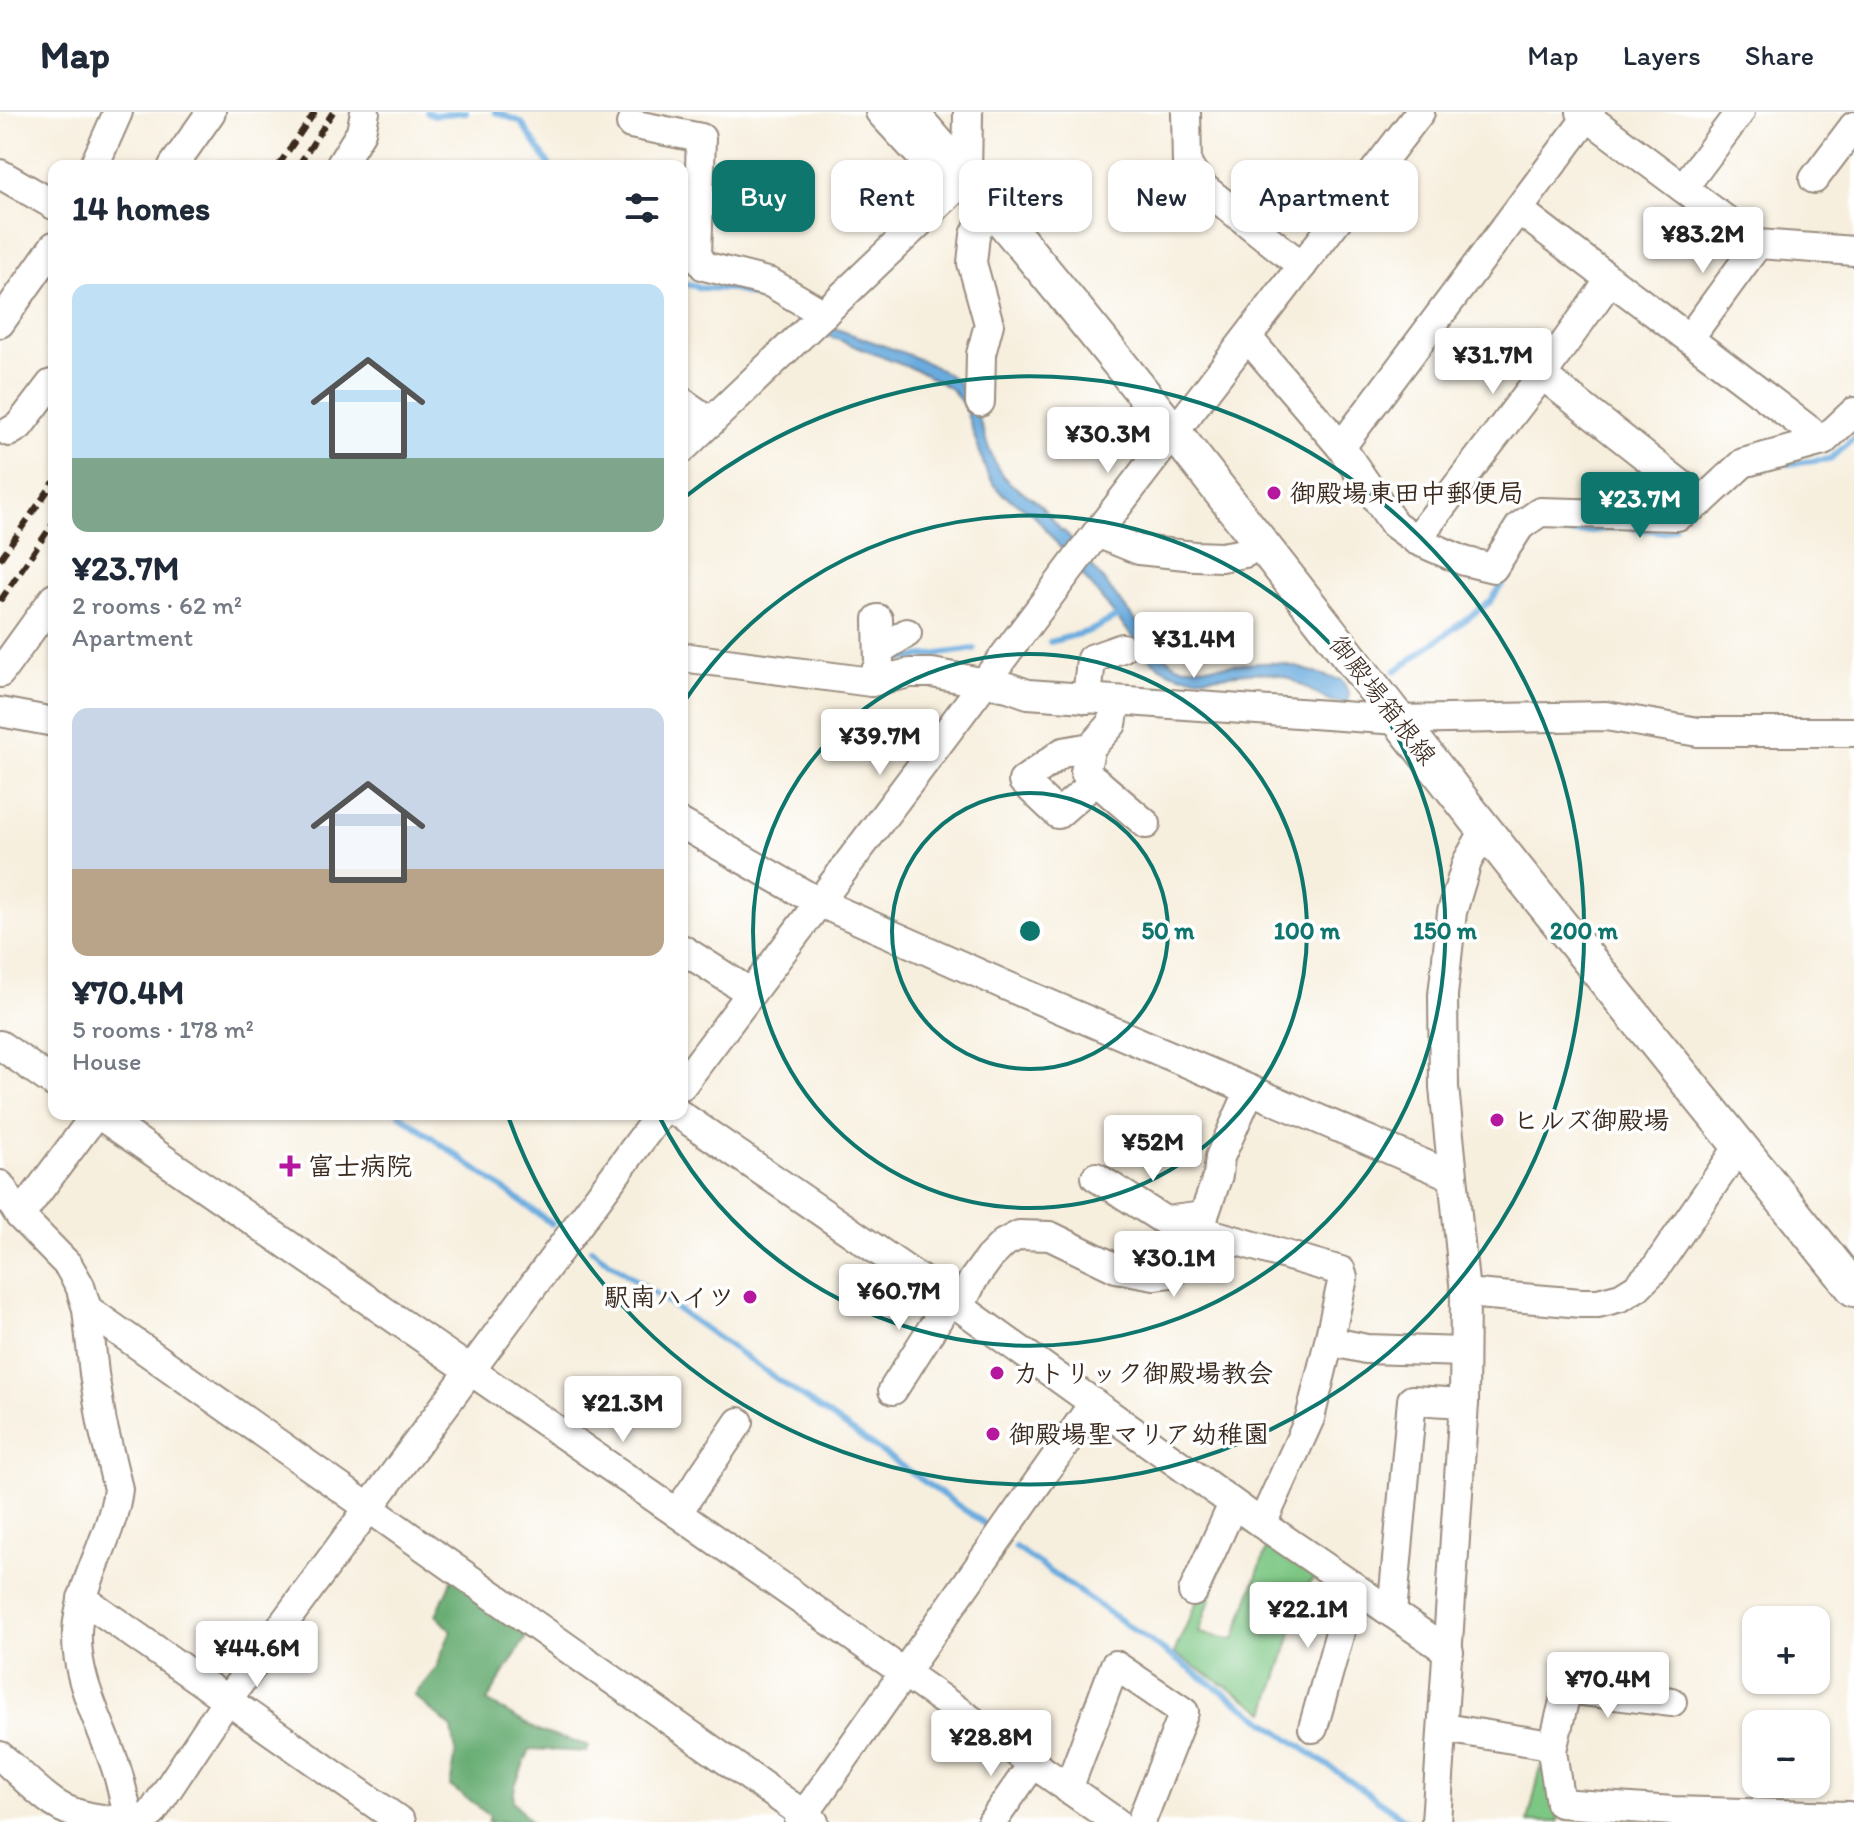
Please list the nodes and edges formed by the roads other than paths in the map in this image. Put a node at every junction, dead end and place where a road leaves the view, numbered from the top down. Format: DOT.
graph roads {
  1 [pos="118,112"];
  2 [pos="211,112"];
  3 [pos="365,112"];
  4 [pos="880,112"];
  5 [pos="910,112"];
  6 [pos="968,112"];
  7 [pos="1206,112"];
  8 [pos="1420,112"];
  9 [pos="1740,112"];
  10 [pos="1587,114"];
  11 [pos="631,124"];
  12 [pos="1186,125"];
  13 [pos="1854,126"];
  14 [pos="97,160"];
  15 [pos="177,160"];
  16 [pos="344,160"];
  17 [pos="974,160"];
  18 [pos="959,168"];
  19 [pos="0,174"];
  20 [pos="1814,179"];
  21 [pos="959,181"];
  22 [pos="1683,188"];
  23 [pos="48,202"];
  24 [pos="959,206"];
  25 [pos="1519,210"];
  26 [pos="975,232"];
  27 [pos="1012,232"];
  28 [pos="1758,244"];
  29 [pos="1854,251"];
  30 [pos="48,255"];
  31 [pos="1302,266"];
  32 [pos="1610,280"];
  33 [pos="0,323"];
  34 [pos="815,323"];
  35 [pos="1690,337"];
  36 [pos="1248,338"];
  37 [pos="1542,375"];
  38 [pos="48,388"];
  39 [pos="980,402"];
  40 [pos="688,406"];
  41 [pos="1854,412"];
  42 [pos="711,422"];
  43 [pos="3,431"];
  44 [pos="1175,431"];
  45 [pos="1823,441"];
  46 [pos="688,443"];
  47 [pos="1341,447"];
  48 [pos="1702,501"];
  49 [pos="1416,540"];
  50 [pos="1261,543"];
  51 [pos="1084,550"];
  52 [pos="48,606"];
  53 [pos="878,619"];
  54 [pos="907,633"];
  55 [pos="1122,648"];
  56 [pos="879,650"];
  57 [pos="688,658"];
  58 [pos="0,673"];
  59 [pos="871,682"];
  60 [pos="984,682"];
  61 [pos="1087,699"];
  62 [pos="1116,701"];
  63 [pos="0,712"];
  64 [pos="1398,720"];
  65 [pos="48,721"];
  66 [pos="1854,732"];
  67 [pos="1091,747"];
  68 [pos="1096,781"];
  69 [pos="1146,824"];
  70 [pos="688,827"];
  71 [pos="1485,830"];
  72 [pos="818,902"];
  73 [pos="688,953"];
  74 [pos="751,993"];
  75 [pos="0,1045"];
  76 [pos="688,1077"];
  77 [pos="48,1079"];
  78 [pos="1250,1090"];
  79 [pos="92,1120"];
  80 [pos="106,1120"];
  81 [pos="656,1120"];
  82 [pos="688,1120"];
  83 [pos="1740,1145"];
  84 [pos="1452,1176"];
  85 [pos="1096,1177"];
  86 [pos="0,1185"];
  87 [pos="20,1216"];
  88 [pos="1201,1223"];
  89 [pos="1854,1289"];
  90 [pos="1465,1293"];
  91 [pos="955,1304"];
  92 [pos="87,1309"];
  93 [pos="1329,1341"];
  94 [pos="1464,1352"];
  95 [pos="471,1371"];
  96 [pos="893,1390"];
  97 [pos="1464,1403"];
  98 [pos="1093,1404"];
  99 [pos="739,1422"];
  100 [pos="1233,1504"];
  101 [pos="368,1507"];
  102 [pos="677,1513"];
  103 [pos="1262,1524"];
  104 [pos="1353,1586"];
  105 [pos="1193,1592"];
  106 [pos="82,1598"];
  107 [pos="1392,1613"];
  108 [pos="1449,1652"];
  109 [pos="904,1674"];
  110 [pos="227,1700"];
  111 [pos="1672,1702"];
  112 [pos="1313,1728"];
  113 [pos="1444,1728"];
  114 [pos="1552,1750"];
  115 [pos="0,1756"];
  116 [pos="1032,1765"];
  117 [pos="1068,1789"];
  118 [pos="1672,1817"];
  119 [pos="805,1820"];
  120 [pos="129,1822"];
  121 [pos="401,1822"];
  122 [pos="992,1822"];
  123 [pos="1116,1822"];
  124 [pos="1141,1822"];
  125 [pos="1436,1822"];
  126 [pos="1848,1822"];
  1 -- 14 [label="street"];
  2 -- 15 [label="street"];
  3 -- 16 [label="street"];
  4 -- 21 [label="street"];
  5 -- 18 [label="main road, 御殿場箱根線"];
  6 -- 17 [label="street"];
  7 -- 12 [label="street"];
  8 -- 31 [label="street"];
  9 -- 22 [label="street"];
  10 -- 22 [label="street"];
  10 -- 25 [label="street"];
  11 -- 34 [label="street"];
  12 -- 31 [label="street"];
  13 -- 20 [label="street"];
  19 -- 23 [label="street"];
  22 -- 28 [label="street"];
  24 -- 34 [label="street"];
  25 -- 32 [label="street"];
  25 -- 47 [label="street"];
  26 -- 39 [label="street"];
  27 -- 44 [label="main road, 御殿場箱根線"];
  28 -- 29 [label="street"];
  28 -- 35 [label="street"];
  30 -- 33 [label="street"];
  31 -- 36 [label="street"];
  32 -- 35 [label="street"];
  32 -- 37 [label="street"];
  34 -- 42 [label="street"];
  35 -- 45 [label="street"];
  36 -- 44 [label="street"];
  36 -- 47 [label="street"];
  37 -- 48 [label="street"];
  37 -- 49 [label="street"];
  38 -- 43 [label="street"];
  40 -- 42 [label="street"];
  41 -- 45 [label="street"];
  42 -- 46 [label="street"];
  44 -- 50 [label="main road, 御殿場箱根線"];
  44 -- 51 [label="street"];
  45 -- 48 [label="street"];
  47 -- 49 [label="street"];
  48 -- 49 [label="street"];
  50 -- 51 [label="street"];
  50 -- 64 [label="main road, 御殿場箱根線"];
  51 -- 60 [label="street"];
  52 -- 58 [label="street"];
  53 -- 56 [label="street"];
  54 -- 56 [label="street"];
  55 -- 61 [label="street"];
  56 -- 59 [label="street"];
  57 -- 59 [label="street"];
  59 -- 60 [label="street"];
  60 -- 61 [label="street"];
  60 -- 72 [label="street"];
  61 -- 62 [label="street"];
  62 -- 64 [label="street"];
  62 -- 67 [label="street"];
  63 -- 65 [label="street"];
  64 -- 66 [label="street"];
  64 -- 71 [label="main road, 御殿場箱根線"];
  67 -- 68 [label="street"];
  67 -- 68 [label="street"];
  68 -- 69 [label="street"];
  70 -- 72 [label="street"];
  71 -- 83 [label="main road, 御殿場箱根線"];
  71 -- 84 [label="street"];
  72 -- 74 [label="street"];
  72 -- 78 [label="street"];
  73 -- 74 [label="street"];
  74 -- 76 [label="street"];
  75 -- 77 [label="street"];
  78 -- 84 [label="street"];
  78 -- 88 [label="street"];
  79 -- 87 [label="street"];
  80 -- 95 [label="street"];
  81 -- 95 [label="street"];
  82 -- 91 [label="street"];
  83 -- 89 [label="main road, 御殿場箱根線"];
  83 -- 90 [label="street"];
  84 -- 90 [label="street"];
  85 -- 88 [label="street"];
  86 -- 87 [label="street"];
  87 -- 92 [label="street"];
  88 -- 91 [label="street"];
  88 -- 93 [label="street"];
  90 -- 94 [label="street"];
  91 -- 96 [label="street"];
  91 -- 98 [label="street"];
  92 -- 101 [label="street"];
  92 -- 106 [label="street"];
  93 -- 94 [label="street"];
  93 -- 103 [label="street"];
  94 -- 97 [label="street"];
  95 -- 101 [label="street"];
  95 -- 102 [label="street"];
  97 -- 107 [label="street"];
  97 -- 108 [label="street"];
  98 -- 100 [label="street"];
  98 -- 109 [label="street"];
  99 -- 102 [label="street"];
  100 -- 103 [label="street"];
  100 -- 105 [label="street"];
  101 -- 110 [label="street"];
  101 -- 119 [label="street"];
  102 -- 109 [label="street"];
  103 -- 104 [label="street"];
  104 -- 107 [label="street"];
  104 -- 112 [label="street"];
  106 -- 110 [label="street"];
  106 -- 120 [label="street"];
  107 -- 108 [label="street"];
  108 -- 113 [label="street"];
  109 -- 116 [label="street"];
  109 -- 119 [label="street"];
  110 -- 120 [label="street"];
  110 -- 121 [label="street"];
  111 -- 114 [label="street"];
  113 -- 114 [label="street"];
  113 -- 125 [label="street"];
  114 -- 118 [label="street"];
  115 -- 120 [label="street"];
  116 -- 117 [label="street"];
  116 -- 122 [label="street"];
  117 -- 123 [label="street"];
  117 -- 124 [label="street"];
  118 -- 126 [label="street"];
}
